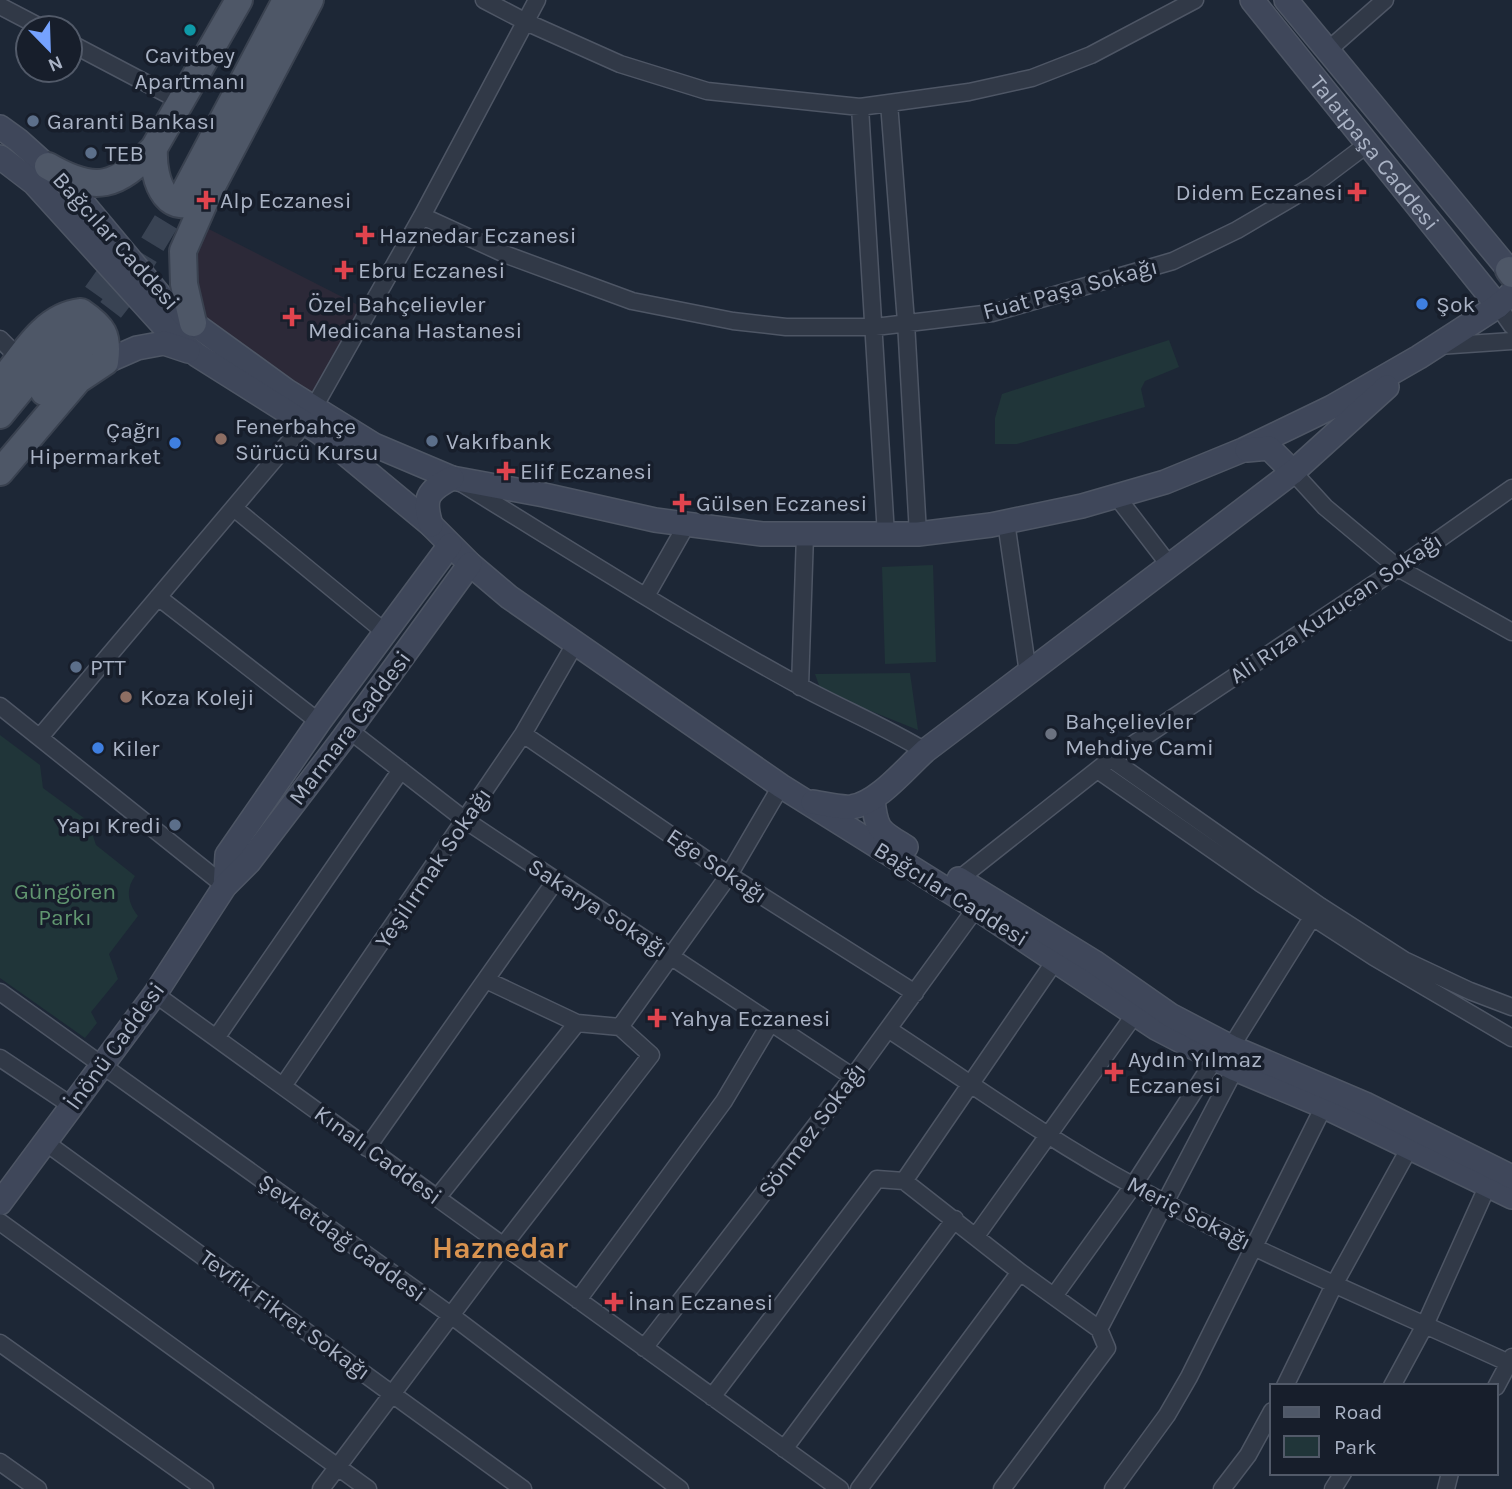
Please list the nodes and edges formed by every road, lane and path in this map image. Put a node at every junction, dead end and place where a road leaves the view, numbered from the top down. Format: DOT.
graph roads {
  1 [pos="239,0"];
  2 [pos="268,0"];
  3 [pos="286,0"];
  4 [pos="310,0"];
  5 [pos="484,0"];
  6 [pos="537,0"];
  7 [pos="1195,0"];
  8 [pos="1252,0"];
  9 [pos="1286,0"];
  10 [pos="1385,0"];
  11 [pos="526,22"];
  12 [pos="84,50"];
  13 [pos="1327,51"];
  14 [pos="182,102"];
  15 [pos="890,103"];
  16 [pos="860,107"];
  17 [pos="0,127"];
  18 [pos="1369,143"];
  19 [pos="155,148"];
  20 [pos="0,156"];
  21 [pos="48,166"];
  22 [pos="189,189"];
  23 [pos="422,216"];
  24 [pos="1508,286"];
  25 [pos="906,322"];
  26 [pos="193,323"];
  27 [pos="1512,326"];
  28 [pos="875,327"];
  29 [pos="0,339"];
  30 [pos="1512,341"];
  31 [pos="1428,352"];
  32 [pos="197,355"];
  33 [pos="20,359"];
  34 [pos="105,362"];
  35 [pos="0,384"];
  36 [pos="0,415"];
  37 [pos="310,415"];
  38 [pos="0,445"];
  39 [pos="1243,450"];
  40 [pos="0,472"];
  41 [pos="1293,472"];
  42 [pos="452,478"];
  43 [pos="1512,488"];
  44 [pos="1117,497"];
  45 [pos="234,508"];
  46 [pos="1006,522"];
  47 [pos="687,524"];
  48 [pos="430,525"];
  49 [pos="805,534"];
  50 [pos="918,534"];
  51 [pos="886,535"];
  52 [pos="450,545"];
  53 [pos="470,565"];
  54 [pos="1170,566"];
  55 [pos="1398,568"];
  56 [pos="646,596"];
  57 [pos="158,597"];
  58 [pos="1512,632"];
  59 [pos="386,633"];
  60 [pos="575,644"];
  61 [pos="1028,673"];
  62 [pos="800,687"];
  63 [pos="0,706"];
  64 [pos="319,722"];
  65 [pos="349,730"];
  66 [pos="523,734"];
  67 [pos="40,737"];
  68 [pos="925,751"];
  69 [pos="1105,765"];
  70 [pos="401,770"];
  71 [pos="781,786"];
  72 [pos="873,799"];
  73 [pos="803,800"];
  74 [pos="465,820"];
  75 [pos="729,875"];
  76 [pos="959,879"];
  77 [pos="556,880"];
  78 [pos="225,886"];
  79 [pos="976,908"];
  80 [pos="1317,910"];
  81 [pos="671,956"];
  82 [pos="1055,961"];
  83 [pos="486,979"];
  84 [pos="0,992"];
  85 [pos="915,992"];
  86 [pos="155,994"];
  87 [pos="1512,1007"];
  88 [pos="1135,1014"];
  89 [pos="771,1022"];
  90 [pos="577,1023"];
  91 [pos="620,1027"];
  92 [pos="888,1029"];
  93 [pos="216,1038"];
  94 [pos="1512,1038"];
  95 [pos="0,1058"];
  96 [pos="1227,1058"];
  97 [pos="102,1065"];
  98 [pos="853,1077"];
  99 [pos="971,1083"];
  100 [pos="283,1086"];
  101 [pos="1328,1098"];
  102 [pos="72,1106"];
  103 [pos="1049,1134"];
  104 [pos="45,1142"];
  105 [pos="1410,1147"];
  106 [pos="367,1148"];
  107 [pos="1511,1180"];
  108 [pos="904,1181"];
  109 [pos="1133,1185"];
  110 [pos="1487,1187"];
  111 [pos="5,1188"];
  112 [pos="437,1198"];
  113 [pos="1165,1202"];
  114 [pos="954,1219"];
  115 [pos="0,1222"];
  116 [pos="976,1236"];
  117 [pos="503,1246"];
  118 [pos="1254,1246"];
  119 [pos="1020,1272"];
  120 [pos="1335,1283"];
  121 [pos="1054,1296"];
  122 [pos="578,1300"];
  123 [pos="452,1316"];
  124 [pos="1425,1325"];
  125 [pos="1100,1329"];
  126 [pos="0,1343"];
  127 [pos="644,1348"];
  128 [pos="1506,1372"];
  129 [pos="1286,1384"];
  130 [pos="1393,1384"];
  131 [pos="393,1393"];
  132 [pos="712,1397"];
  133 [pos="1270,1415"];
  134 [pos="784,1449"];
  135 [pos="0,1462"];
  136 [pos="337,1467"];
  137 [pos="38,1489"];
  138 [pos="205,1489"];
  139 [pos="321,1489"];
  140 [pos="368,1489"];
  141 [pos="523,1489"];
  142 [pos="680,1489"];
  143 [pos="839,1489"];
  144 [pos="859,1489"];
  145 [pos="1002,1489"];
  146 [pos="1113,1489"];
  147 [pos="1223,1489"];
  1 -- 14 [label="main road"];
  2 -- 22 [label="main road"];
  3 -- 22 [label="main road"];
  4 -- 22 [label="main road"];
  5 -- 11 [label="street"];
  6 -- 11 [label="street"];
  7 -- 15 [label="street"];
  8 -- 18 [label="main road, Talatpaşa Caddesi"];
  9 -- 13 [label="main road, Talatpaşa Caddesi"];
  10 -- 13 [label="street"];
  11 -- 16 [label="street"];
  11 -- 23 [label="street"];
  12 -- 14 [label="street"];
  13 -- 24 [label="main road, Talatpaşa Caddesi"];
  14 -- 19 [label="main road"];
  15 -- 16 [label="street"];
  15 -- 25 [label="street"];
  16 -- 28 [label="street"];
  17 -- 21 [label="main road, Bağcılar Caddesi"];
  18 -- 24 [label="main road, Talatpaşa Caddesi"];
  18 -- 25 [label="street, Fuat Paşa Sokağı"];
  19 -- 21 [label="main road"];
  19 -- 22 [label="main road"];
  20 -- 32 [label="main road, Bağcılar Caddesi"];
  21 -- 26 [label="main road, Bağcılar Caddesi"];
  22 -- 26 [label="main road"];
  23 -- 28 [label="street, Fuat Paşa Sokağı"];
  23 -- 37 [label="street"];
  24 -- 27 [label="street"];
  24 -- 31 [label="main road"];
  25 -- 28 [label="street, Fuat Paşa Sokağı"];
  25 -- 50 [label="street"];
  26 -- 37 [label="main road, Bağcılar Caddesi"];
  28 -- 51 [label="street"];
  29 -- 33 [label="street"];
  30 -- 31 [label="street"];
  31 -- 39 [label="main road"];
  31 -- 41 [label="main road"];
  32 -- 34 [label="main road"];
  32 -- 37 [label="main road, Bağcılar Caddesi"];
  33 -- 34 [label="main road"];
  33 -- 35 [label="main road"];
  34 -- 40 [label="main road"];
  36 -- 38 [label="main road"];
  37 -- 42 [label="main road, Bağcılar Caddesi"];
  37 -- 45 [label="street"];
  37 -- 48 [label="main road, Bağcılar Caddesi"];
  39 -- 41 [label="main road"];
  39 -- 44 [label="main road"];
  41 -- 54 [label="main road"];
  41 -- 55 [label="street"];
  42 -- 47 [label="main road"];
  42 -- 48 [label="main road"];
  42 -- 56 [label="street, Bağcılar Caddesi"];
  43 -- 55 [label="street, Ali Rıza Kuzucan Sokağı"];
  44 -- 46 [label="main road"];
  44 -- 54 [label="street"];
  45 -- 57 [label="street"];
  45 -- 59 [label="street"];
  46 -- 50 [label="main road"];
  46 -- 61 [label="street"];
  47 -- 49 [label="main road"];
  47 -- 56 [label="street"];
  48 -- 52 [label="main road, Bağcılar Caddesi"];
  49 -- 51 [label="main road"];
  49 -- 62 [label="street"];
  50 -- 51 [label="main road"];
  52 -- 53 [label="main road, Bağcılar Caddesi"];
  52 -- 59 [label="main road"];
  53 -- 60 [label="main road, Bağcılar Caddesi"];
  53 -- 65 [label="main road, Marmara Caddesi"];
  54 -- 61 [label="main road"];
  55 -- 58 [label="street"];
  55 -- 69 [label="street, Ali Rıza Kuzucan Sokağı"];
  56 -- 62 [label="street, Bağcılar Caddesi"];
  57 -- 64 [label="street"];
  57 -- 67 [label="street"];
  59 -- 64 [label="main road"];
  60 -- 66 [label="street, Yeşilırmak Sokağı"];
  60 -- 71 [label="main road, Bağcılar Caddesi"];
  61 -- 68 [label="main road"];
  62 -- 68 [label="street, Bağcılar Caddesi"];
  63 -- 67 [label="street"];
  64 -- 78 [label="main road"];
  65 -- 70 [label="street, Sakarya Sokağı"];
  65 -- 78 [label="main road, Marmara Caddesi"];
  66 -- 74 [label="street, Yeşilırmak Sokağı"];
  66 -- 75 [label="street, Ege Sokağı"];
  67 -- 78 [label="street"];
  68 -- 72 [label="main road"];
  69 -- 76 [label="street, Ali Rıza Kuzucan Sokağı"];
  69 -- 80 [label="street"];
  70 -- 74 [label="street, Sakarya Sokağı"];
  70 -- 93 [label="street"];
  71 -- 73 [label="main road, Bağcılar Caddesi"];
  71 -- 75 [label="street"];
  72 -- 73 [label="main road"];
  72 -- 76 [label="main road"];
  73 -- 79 [label="main road, Bağcılar Caddesi"];
  74 -- 77 [label="street, Sakarya Sokağı"];
  74 -- 100 [label="street, Yeşilırmak Sokağı"];
  75 -- 81 [label="street"];
  75 -- 85 [label="street, Ege Sokağı"];
  76 -- 96 [label="main road"];
  77 -- 81 [label="street, Sakarya Sokağı"];
  77 -- 83 [label="street"];
  78 -- 86 [label="main road, İnönü Caddesi"];
  79 -- 82 [label="main road, Bağcılar Caddesi"];
  79 -- 85 [label="street, Sönmez Sokağı"];
  80 -- 87 [label="street"];
  80 -- 94 [label="street"];
  80 -- 96 [label="street"];
  81 -- 89 [label="street, Sakarya Sokağı"];
  81 -- 91 [label="street"];
  82 -- 88 [label="main road, Bağcılar Caddesi"];
  82 -- 99 [label="street"];
  83 -- 90 [label="street"];
  83 -- 106 [label="street"];
  84 -- 97 [label="street, Şevketdağ Caddesi"];
  85 -- 92 [label="street, Sönmez Sokağı"];
  86 -- 93 [label="street, Kınalı Caddesi"];
  86 -- 97 [label="main road, İnönü Caddesi"];
  88 -- 96 [label="main road, Bağcılar Caddesi"];
  88 -- 103 [label="street"];
  89 -- 98 [label="street, Sakarya Sokağı"];
  89 -- 122 [label="street"];
  90 -- 91 [label="street"];
  90 -- 112 [label="street"];
  91 -- 117 [label="street"];
  92 -- 98 [label="street, Sönmez Sokağı"];
  92 -- 99 [label="street, Meriç Sokağı"];
  93 -- 100 [label="street, Kınalı Caddesi"];
  95 -- 102 [label="street"];
  96 -- 101 [label="main road"];
  96 -- 109 [label="street"];
  96 -- 113 [label="street"];
  97 -- 102 [label="main road, İnönü Caddesi"];
  97 -- 123 [label="street, Şevketdağ Caddesi"];
  98 -- 127 [label="street, Sönmez Sokağı"];
  99 -- 103 [label="street, Meriç Sokağı"];
  99 -- 108 [label="street"];
  100 -- 106 [label="street, Kınalı Caddesi"];
  101 -- 105 [label="main road"];
  101 -- 107 [label="main road"];
  101 -- 118 [label="street"];
  102 -- 104 [label="main road, İnönü Caddesi"];
  103 -- 109 [label="street, Meriç Sokağı"];
  103 -- 116 [label="street"];
  104 -- 111 [label="main road, İnönü Caddesi"];
  104 -- 131 [label="street, Tevfik Fikret Sokağı"];
  105 -- 110 [label="main road"];
  105 -- 120 [label="street"];
  106 -- 112 [label="street, Kınalı Caddesi"];
  107 -- 110 [label="main road"];
  108 -- 114 [label="street"];
  108 -- 132 [label="street"];
  109 -- 113 [label="street, Meriç Sokağı"];
  109 -- 121 [label="street"];
  110 -- 124 [label="street"];
  112 -- 117 [label="street, Kınalı Caddesi"];
  113 -- 118 [label="street, Meriç Sokağı"];
  113 -- 125 [label="street"];
  114 -- 116 [label="street"];
  114 -- 134 [label="street"];
  115 -- 136 [label="street"];
  116 -- 119 [label="street"];
  117 -- 122 [label="street, Kınalı Caddesi"];
  117 -- 123 [label="street"];
  118 -- 120 [label="street, Meriç Sokağı"];
  118 -- 146 [label="street"];
  119 -- 121 [label="street"];
  119 -- 144 [label="street"];
  120 -- 124 [label="street, Meriç Sokağı"];
  120 -- 129 [label="street"];
  121 -- 125 [label="street"];
  122 -- 127 [label="street, Kınalı Caddesi"];
  123 -- 131 [label="street"];
  123 -- 142 [label="street, Şevketdağ Caddesi"];
  124 -- 128 [label="street, Meriç Sokağı"];
  124 -- 130 [label="street"];
  125 -- 145 [label="street"];
  126 -- 138 [label="street"];
  127 -- 132 [label="street, Kınalı Caddesi"];
  131 -- 136 [label="street"];
  131 -- 141 [label="street, Tevfik Fikret Sokağı"];
  132 -- 134 [label="street, Kınalı Caddesi"];
  133 -- 147 [label="street"];
  134 -- 143 [label="street, Kınalı Caddesi"];
  135 -- 137 [label="street"];
  136 -- 139 [label="street"];
  136 -- 140 [label="street"];
}
